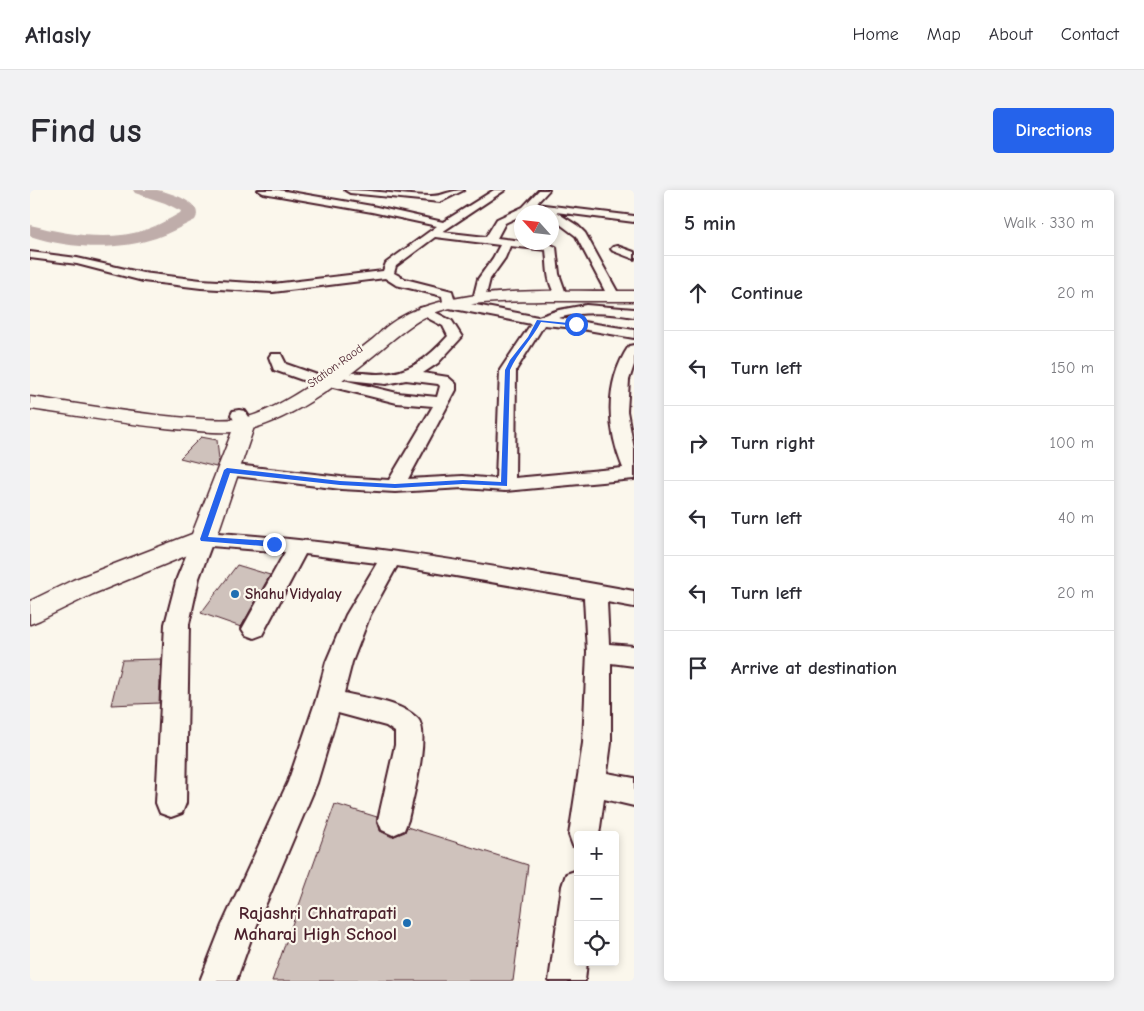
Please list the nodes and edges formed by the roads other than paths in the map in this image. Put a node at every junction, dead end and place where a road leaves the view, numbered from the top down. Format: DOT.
graph roads {
  1 [pos="263,190"];
  2 [pos="350,190"];
  3 [pos="459,190"];
  4 [pos="544,190"];
  5 [pos="479,191"];
  6 [pos="395,193"];
  7 [pos="501,194"];
  8 [pos="535,205"];
  9 [pos="559,208"];
  10 [pos="372,209"];
  11 [pos="514,215"];
  12 [pos="632,217"];
  13 [pos="559,218"];
  14 [pos="446,225"];
  15 [pos="433,234"];
  16 [pos="492,241"];
  17 [pos="506,243"];
  18 [pos="617,248"];
  19 [pos="30,255"];
  20 [pos="634,256"];
  21 [pos="388,274"];
  22 [pos="559,291"];
  23 [pos="611,291"];
  24 [pos="634,291"];
  25 [pos="480,295"];
  26 [pos="634,296"];
  27 [pos="448,301"];
  28 [pos="425,311"];
  29 [pos="634,312"];
  30 [pos="539,321"];
  31 [pos="634,334"];
  32 [pos="634,349"];
  33 [pos="276,357"];
  34 [pos="409,376"];
  35 [pos="327,378"];
  36 [pos="375,385"];
  37 [pos="30,396"];
  38 [pos="443,402"];
  39 [pos="30,403"];
  40 [pos="242,420"];
  41 [pos="227,470"];
  42 [pos="634,473"];
  43 [pos="505,485"];
  44 [pos="395,486"];
  45 [pos="203,539"];
  46 [pos="298,547"];
  47 [pos="391,558"];
  48 [pos="595,592"];
  49 [pos="634,599"];
  50 [pos="30,612"];
  51 [pos="254,630"];
  52 [pos="599,652"];
  53 [pos="634,656"];
  54 [pos="329,700"];
  55 [pos="590,783"];
  56 [pos="634,792"];
  57 [pos="171,803"];
  58 [pos="393,820"];
  59 [pos="584,831"];
  60 [pos="574,921"];
  61 [pos="218,981"];
  62 [pos="567,981"];
  1 -- 10 [label="street"];
  2 -- 6 [label="street"];
  3 -- 6 [label="street"];
  4 -- 8 [label="street"];
  5 -- 7 [label="street"];
  6 -- 10 [label="street"];
  7 -- 14 [label="street"];
  9 -- 12 [label="street"];
  10 -- 14 [label="street"];
  11 -- 16 [label="street"];
  13 -- 23 [label="street"];
  14 -- 15 [label="street"];
  15 -- 16 [label="street"];
  15 -- 21 [label="street"];
  16 -- 17 [label="street"];
  17 -- 22 [label="street"];
  17 -- 25 [label="street"];
  18 -- 20 [label="street"];
  19 -- 21 [label="street"];
  21 -- 27 [label="street"];
  22 -- 23 [label="main road, Station Raod"];
  22 -- 25 [label="main road, Station Raod"];
  23 -- 24 [label="main road, Station Raod"];
  25 -- 27 [label="main road, Station Raod"];
  26 -- 27 [label="main road"];
  27 -- 28 [label="main road"];
  27 -- 30 [label="street"];
  27 -- 35 [label="main road, Station Raod"];
  28 -- 34 [label="street"];
  28 -- 35 [label="main road"];
  29 -- 30 [label="street"];
  30 -- 31 [label="street"];
  30 -- 43 [label="street"];
  32 -- 42 [label="street"];
  33 -- 35 [label="street"];
  34 -- 36 [label="street"];
  34 -- 38 [label="street"];
  35 -- 36 [label="street"];
  35 -- 40 [label="main road, Station Raod"];
  36 -- 38 [label="street"];
  37 -- 40 [label="main road, Station Raod"];
  38 -- 44 [label="street"];
  39 -- 40 [label="main road"];
  40 -- 41 [label="main road"];
  41 -- 44 [label="street"];
  41 -- 45 [label="main road"];
  42 -- 43 [label="street"];
  43 -- 44 [label="street"];
  45 -- 46 [label="street"];
  45 -- 50 [label="main road"];
  45 -- 57 [label="street"];
  46 -- 47 [label="street"];
  46 -- 51 [label="street"];
  47 -- 48 [label="street"];
  47 -- 54 [label="street"];
  48 -- 49 [label="street"];
  48 -- 52 [label="street"];
  52 -- 53 [label="street"];
  52 -- 55 [label="street"];
  54 -- 58 [label="street"];
  54 -- 61 [label="street"];
  55 -- 56 [label="street"];
  55 -- 59 [label="street"];
  60 -- 62 [label="street"];
}
